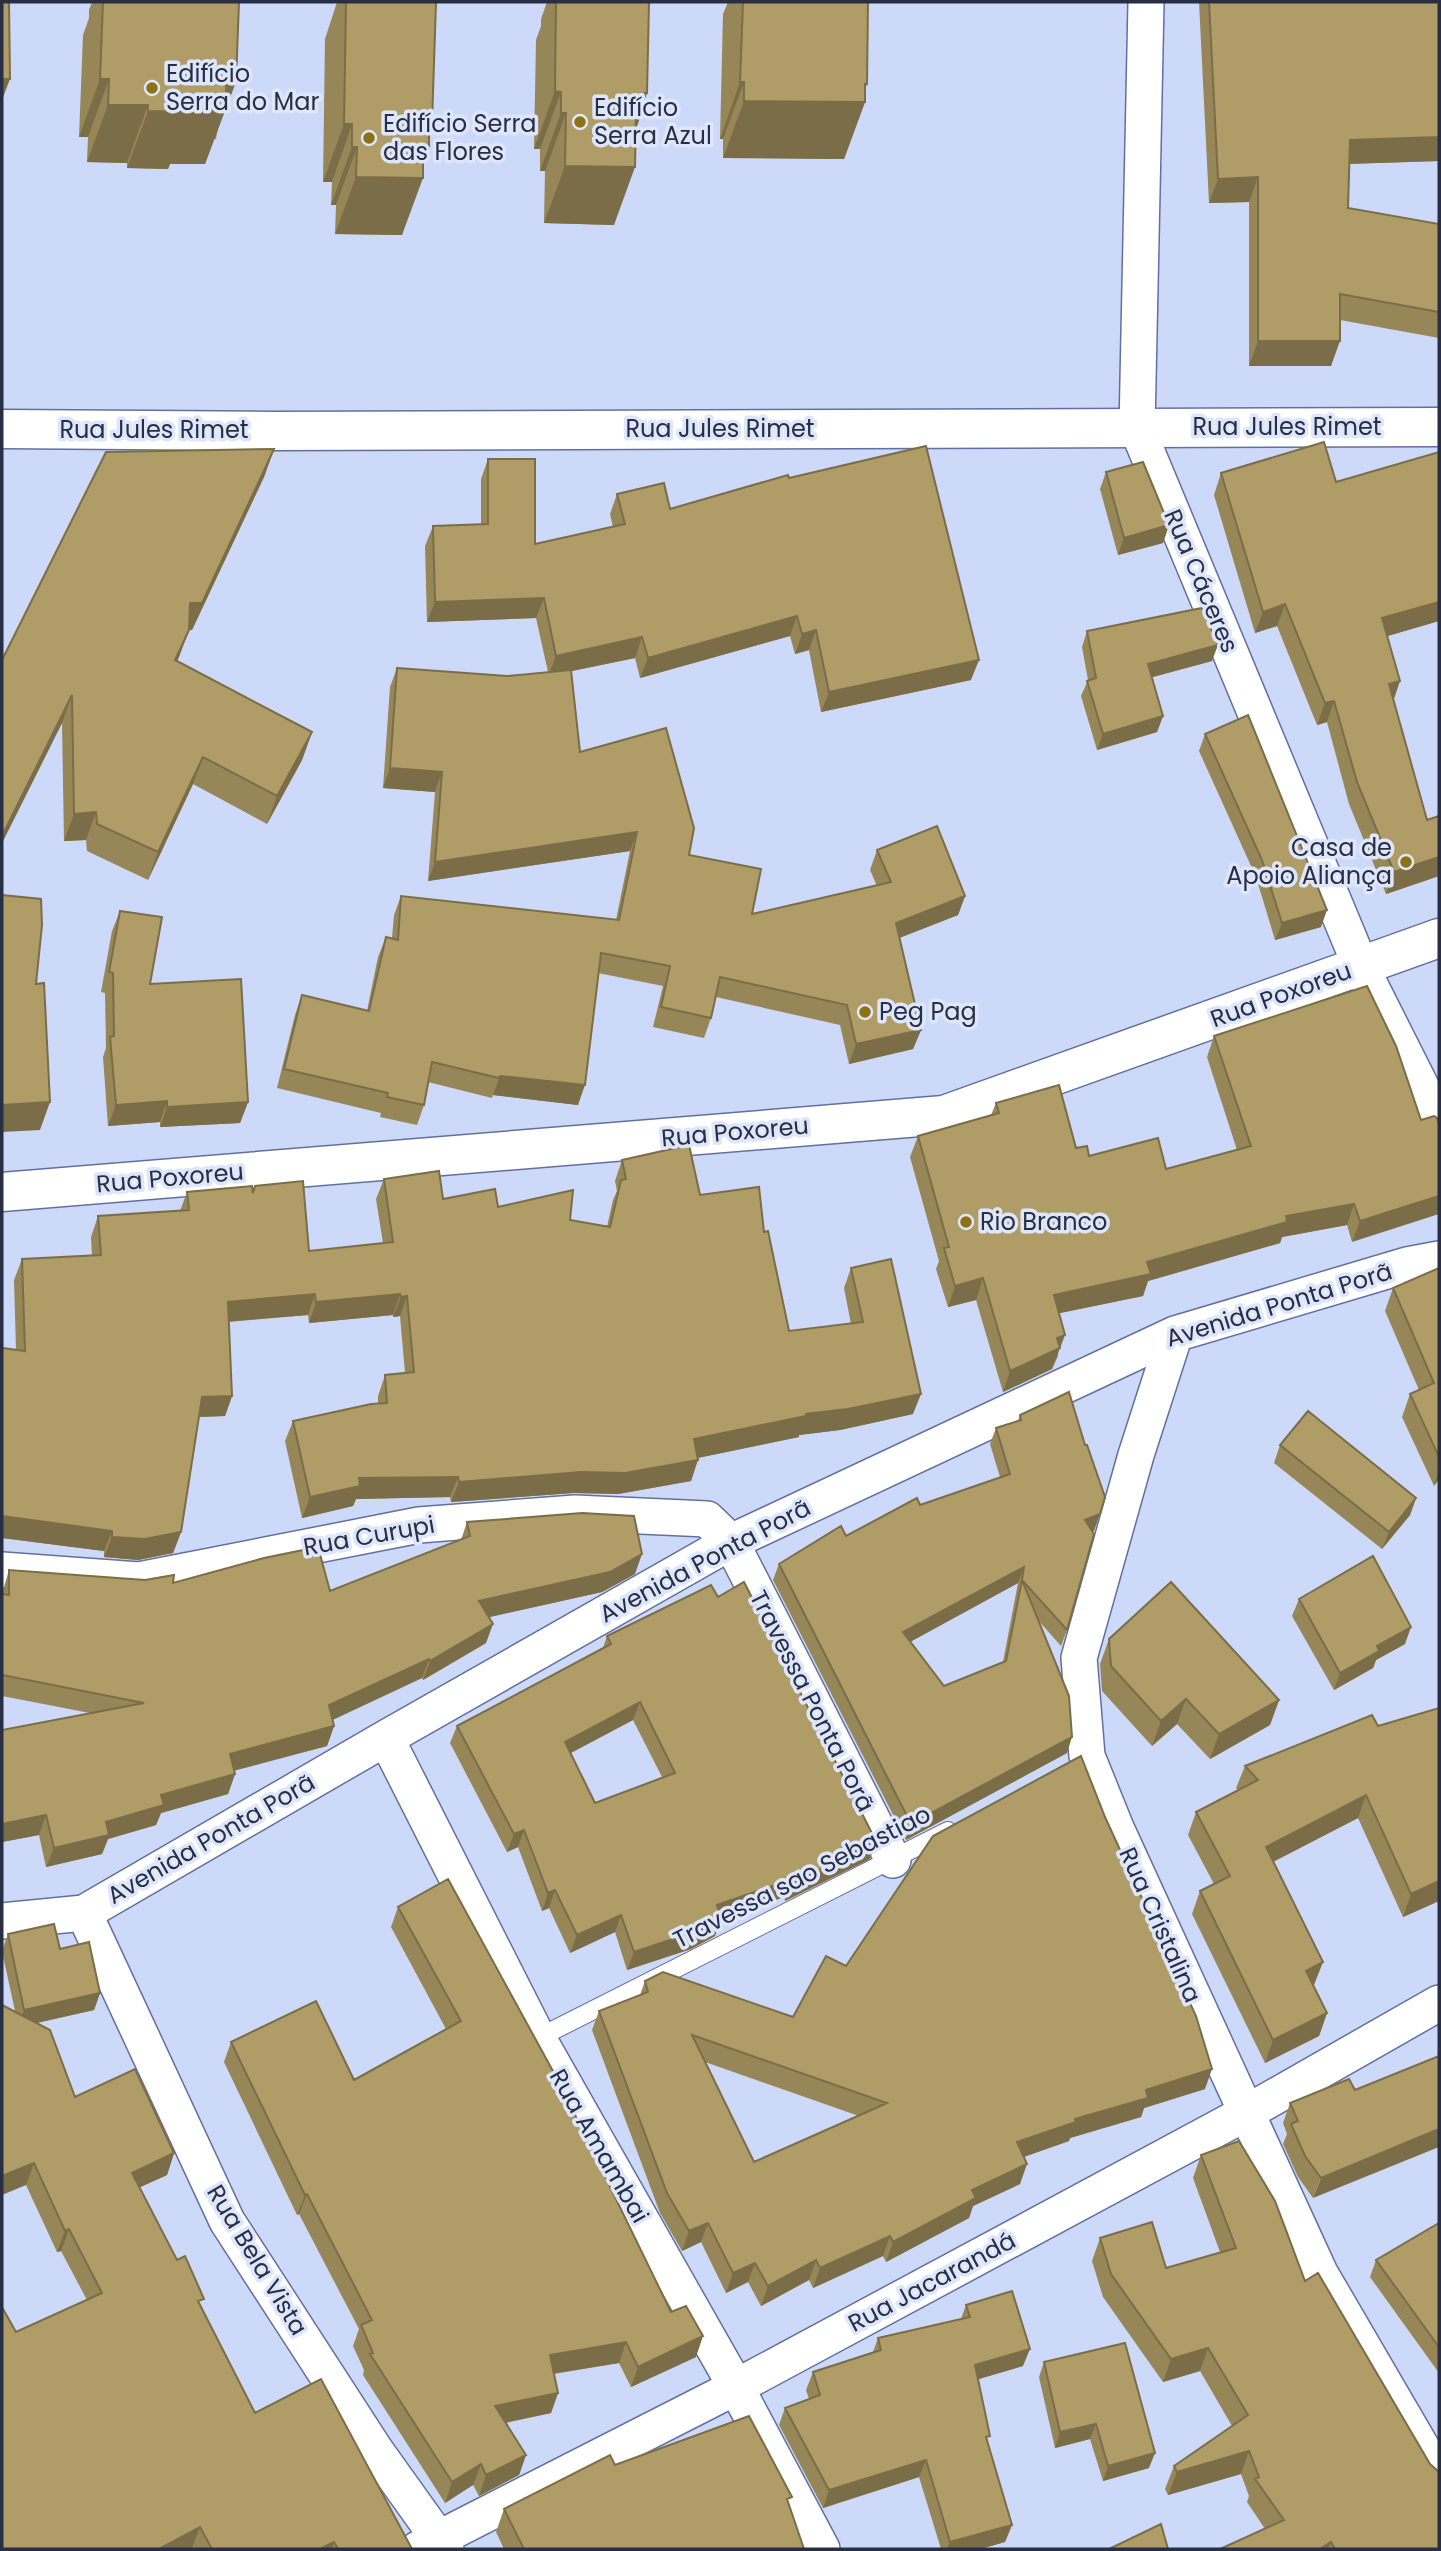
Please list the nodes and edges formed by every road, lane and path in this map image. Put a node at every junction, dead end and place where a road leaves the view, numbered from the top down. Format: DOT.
graph roads {
  1 [pos="1146,2"];
  2 [pos="1439,427"];
  3 [pos="1137,428"];
  4 [pos="2,429"];
  5 [pos="1439,938"];
  6 [pos="1361,967"];
  7 [pos="1439,1122"];
  8 [pos="2,1192"];
  9 [pos="1439,1259"];
  10 [pos="1175,1334"];
  11 [pos="731,1542"];
  12 [pos="2,1570"];
  13 [pos="386,1738"];
  14 [pos="966,1821"];
  15 [pos="894,1860"];
  16 [pos="84,1913"];
  17 [pos="2,1920"];
  18 [pos="1439,2003"];
  19 [pos="538,2038"];
  20 [pos="1246,2113"];
  21 [pos="736,2388"];
  22 [pos="1439,2477"];
  23 [pos="434,2545"];
  24 [pos="822,2549"];
  1 -- 3 [label="street, Rua Cáceres"];
  2 -- 3 [label="street, Rua Jules Rimet"];
  3 -- 4 [label="street, Rua Jules Rimet"];
  3 -- 6 [label="street, Rua Cáceres"];
  5 -- 6 [label="street, Rua Poxoreu"];
  6 -- 7 [label="street, Rua Cáceres"];
  6 -- 8 [label="street, Rua Poxoreu"];
  9 -- 10 [label="street, Avenida Ponta Porã"];
  10 -- 11 [label="street, Avenida Ponta Porã"];
  10 -- 20 [label="street, Rua Cristalina"];
  11 -- 12 [label="street, Rua Curupi"];
  11 -- 13 [label="street, Avenida Ponta Porã"];
  11 -- 15 [label="street, Travessa Ponta Porã"];
  13 -- 16 [label="street, Avenida Ponta Porã"];
  13 -- 19 [label="street, Rua Amambai"];
  14 -- 15 [label="lane, Travessa sao Sebastiao"];
  15 -- 19 [label="lane, Travessa sao Sebastiao"];
  16 -- 17 [label="street, Avenida Ponta Porã"];
  16 -- 23 [label="street, Rua Bela Vista"];
  18 -- 20 [label="street, Rua Jacarandá"];
  19 -- 21 [label="street, Rua Amambai"];
  20 -- 21 [label="street, Rua Jacarandá"];
  20 -- 22 [label="street, Rua Cristalina"];
  21 -- 23 [label="street, Rua Jacarandá"];
  21 -- 24 [label="street, Rua Amambai"];
}
